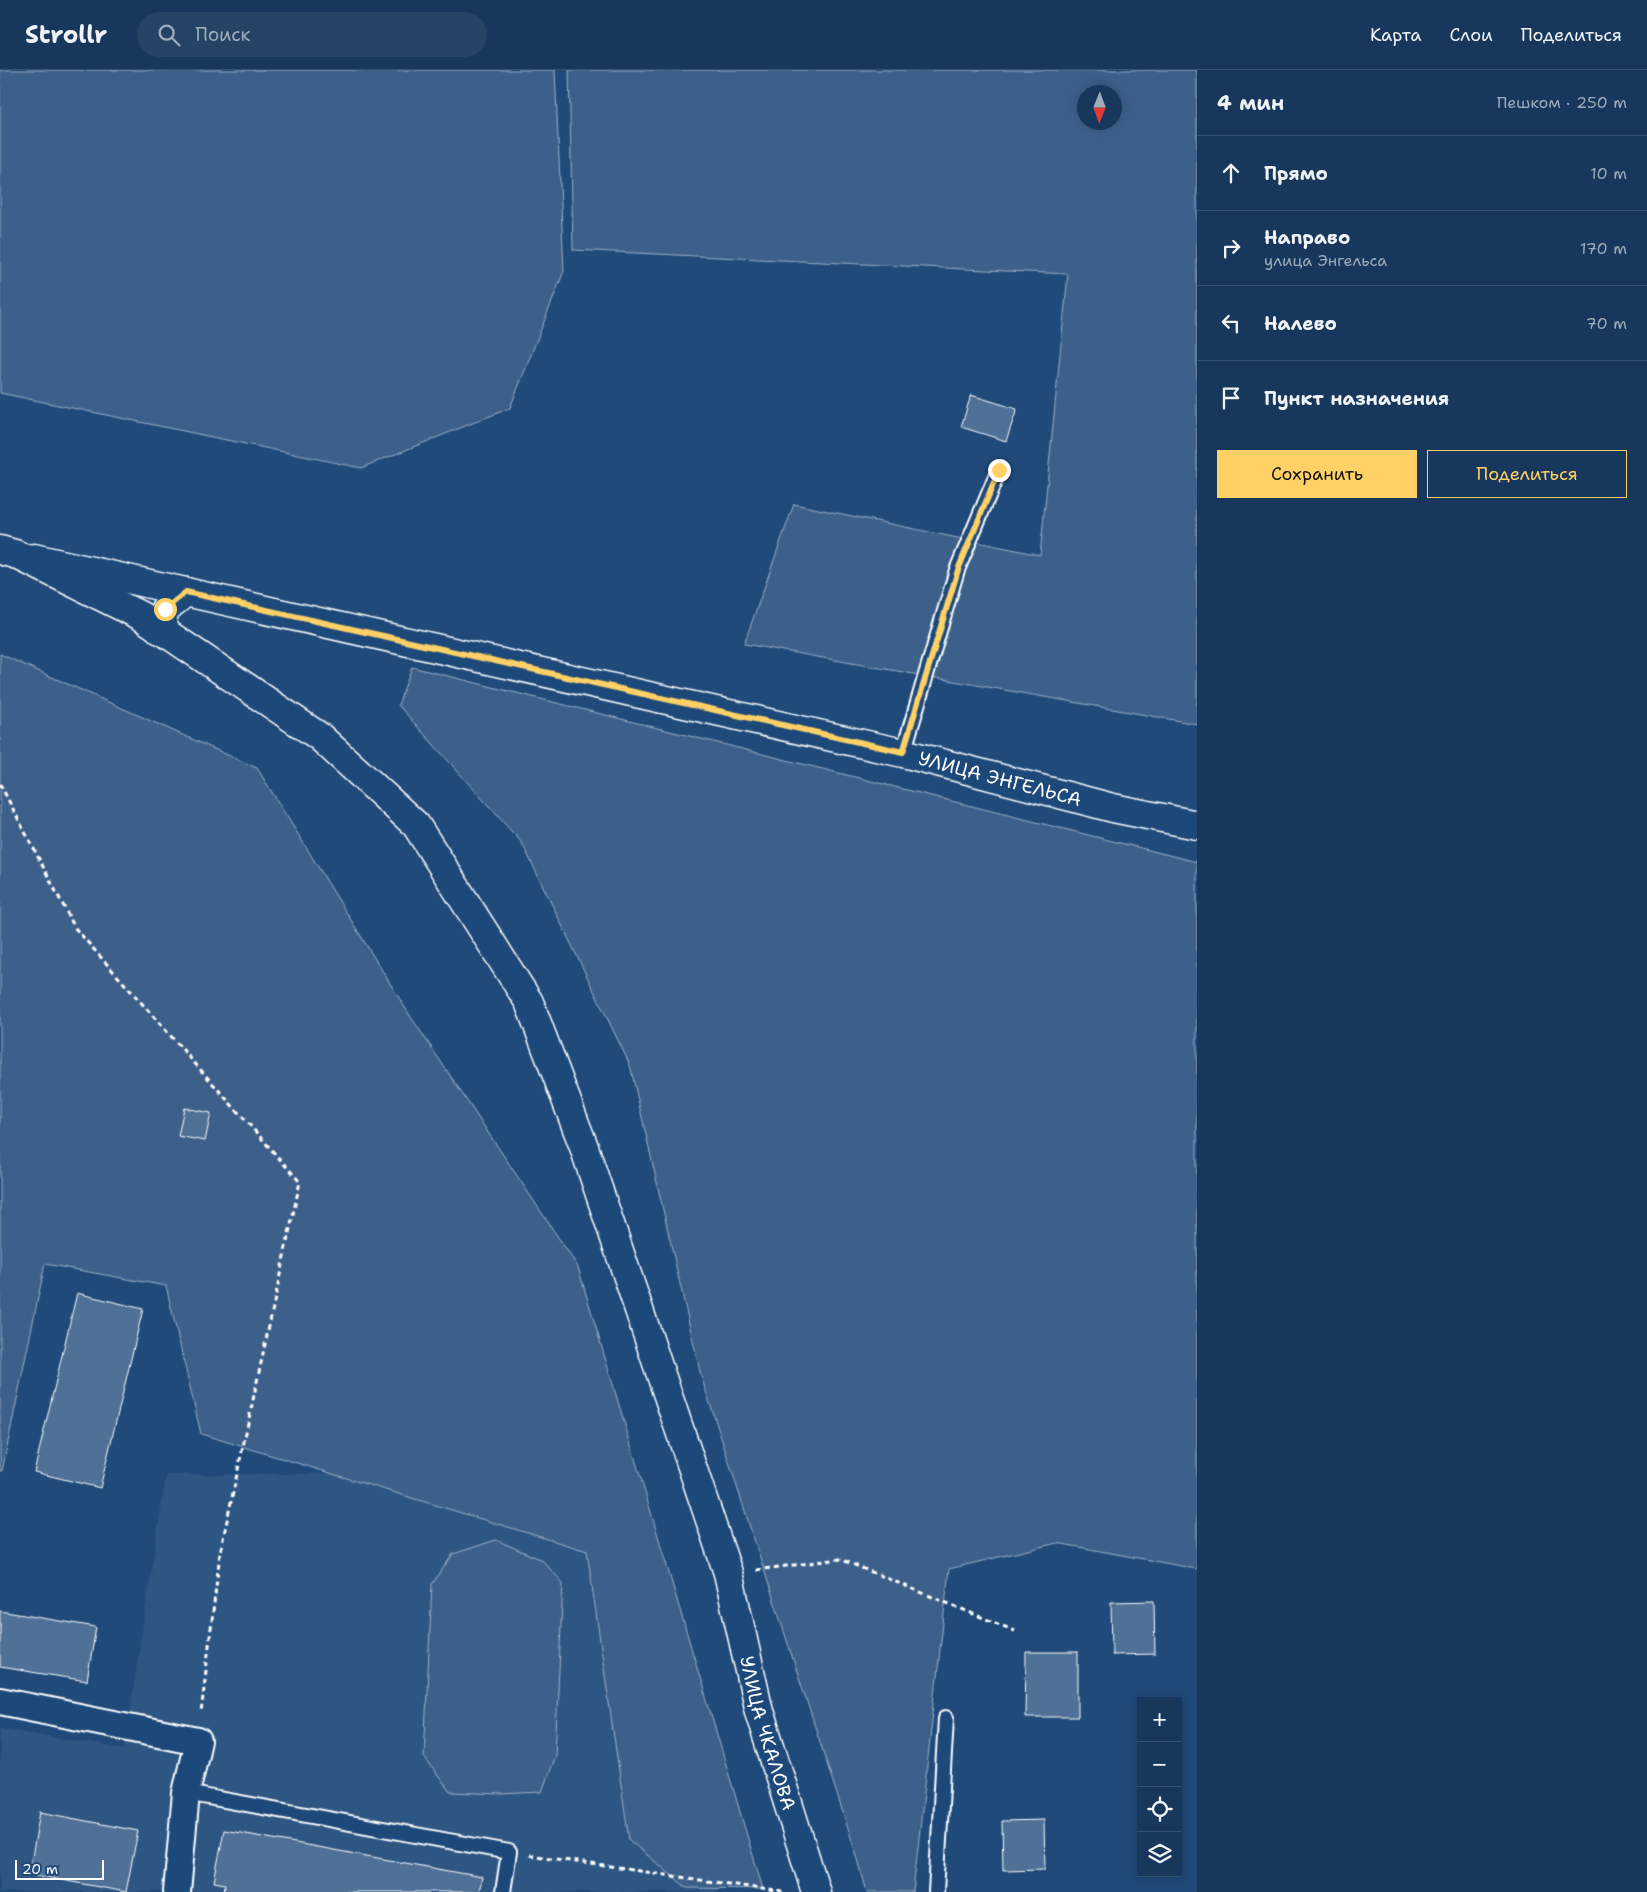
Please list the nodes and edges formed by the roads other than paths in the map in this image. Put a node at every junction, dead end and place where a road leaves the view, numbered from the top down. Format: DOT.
graph roads {
  1 [pos="999,470"];
  2 [pos="7,552"];
  3 [pos="186,592"];
  4 [pos="160,630"];
  5 [pos="903,752"];
  6 [pos="1197,825"];
  7 [pos="0,1701"];
  8 [pos="946,1718"];
  9 [pos="186,1793"];
  10 [pos="178,1892"];
  11 [pos="503,1892"];
  12 [pos="816,1892"];
  13 [pos="936,1892"];
  1 -- 5 [label="lane"];
  2 -- 3 [label="main road, УЛИЦА ЭНГЕЛЬСА"];
  2 -- 4 [label="main road, УЛИЦА ЧКАЛОВА"];
  3 -- 4 [label="main road"];
  3 -- 5 [label="main road, УЛИЦА ЭНГЕЛЬСА"];
  4 -- 12 [label="main road, УЛИЦА ЧКАЛОВА"];
  5 -- 6 [label="main road, УЛИЦА ЭНГЕЛЬСА"];
  7 -- 9 [label="street"];
  8 -- 13 [label="lane"];
  9 -- 10 [label="street"];
  9 -- 11 [label="lane"];
}
